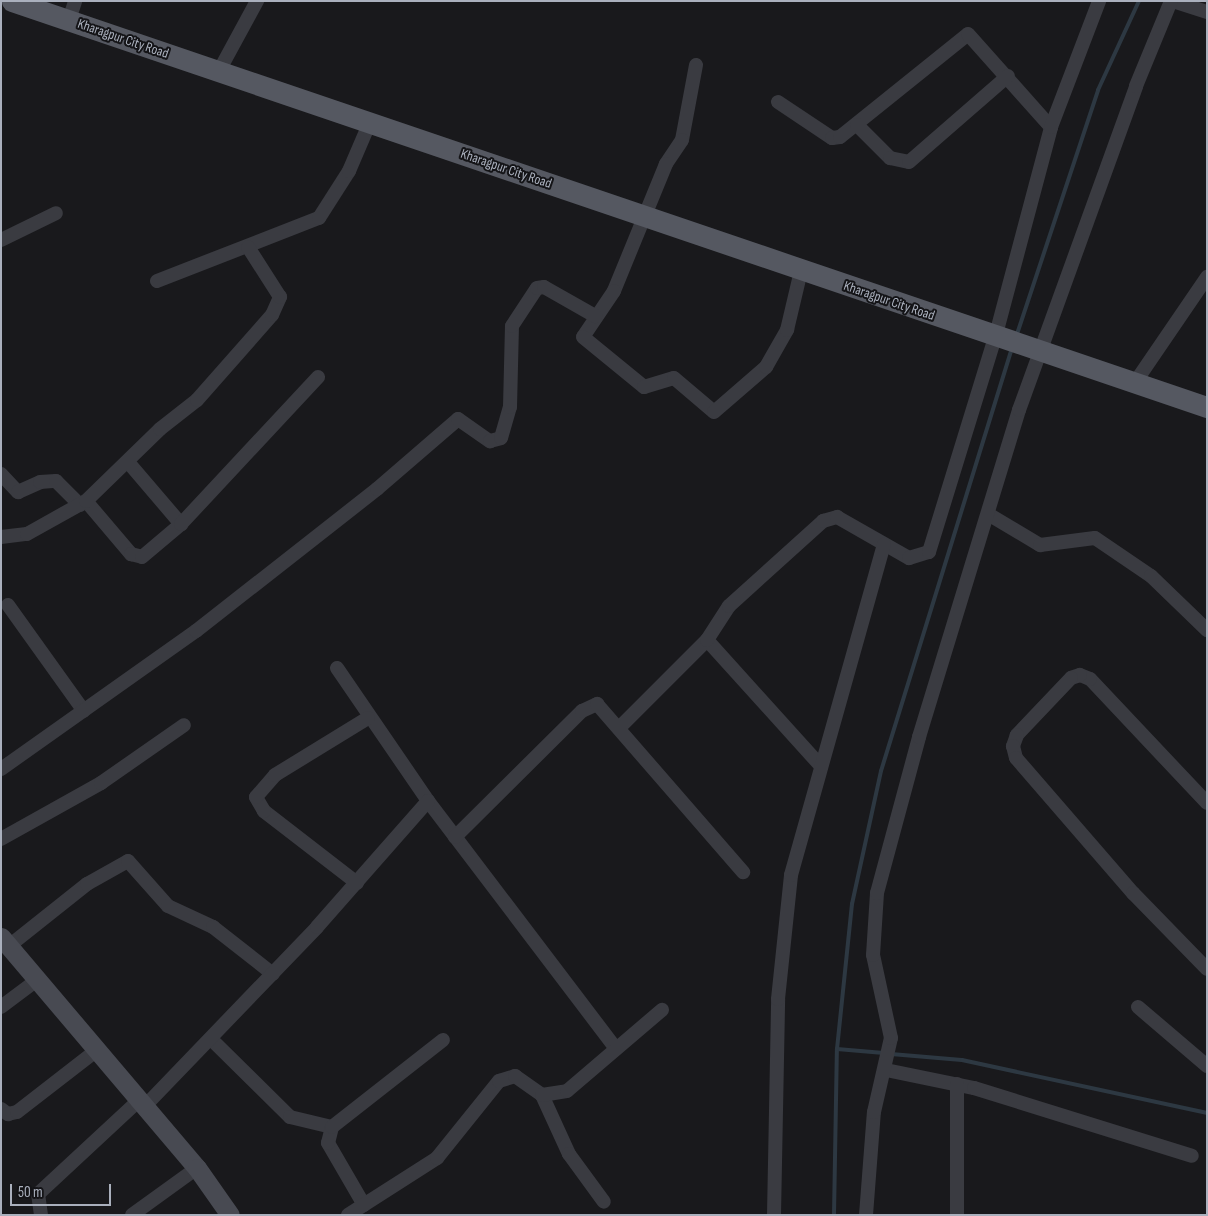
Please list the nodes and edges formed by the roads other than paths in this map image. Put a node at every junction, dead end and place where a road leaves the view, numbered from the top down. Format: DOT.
graph roads {
  1 [pos="12,1"];
  2 [pos="257,1"];
  3 [pos="1100,1"];
  4 [pos="1172,1"];
  5 [pos="72,11"];
  6 [pos="1207,12"];
  7 [pos="696,64"];
  8 [pos="219,71"];
  9 [pos="1008,76"];
  10 [pos="778,102"];
  11 [pos="370,122"];
  12 [pos="858,124"];
  13 [pos="1051,127"];
  14 [pos="56,214"];
  15 [pos="644,217"];
  16 [pos="1,240"];
  17 [pos="248,247"];
  18 [pos="801,271"];
  19 [pos="1207,277"];
  20 [pos="157,281"];
  21 [pos="595,316"];
  22 [pos="997,338"];
  23 [pos="1031,351"];
  24 [pos="318,377"];
  25 [pos="1134,384"];
  26 [pos="1207,407"];
  27 [pos="128,462"];
  28 [pos="1,474"];
  29 [pos="83,503"];
  30 [pos="988,514"];
  31 [pos="181,524"];
  32 [pos="1,537"];
  33 [pos="884,546"];
  34 [pos="8,605"];
  35 [pos="1207,630"];
  36 [pos="707,640"];
  37 [pos="336,668"];
  38 [pos="84,711"];
  39 [pos="368,718"];
  40 [pos="184,725"];
  41 [pos="620,727"];
  42 [pos="820,765"];
  43 [pos="1,768"];
  44 [pos="428,801"];
  45 [pos="1207,803"];
  46 [pos="455,837"];
  47 [pos="1,839"];
  48 [pos="743,872"];
  49 [pos="357,882"];
  50 [pos="5,942"];
  51 [pos="1207,969"];
  52 [pos="273,974"];
  53 [pos="38,980"];
  54 [pos="1,1007"];
  55 [pos="1138,1007"];
  56 [pos="662,1010"];
  57 [pos="211,1038"];
  58 [pos="443,1040"];
  59 [pos="616,1049"];
  60 [pos="97,1050"];
  61 [pos="1207,1066"];
  62 [pos="887,1067"];
  63 [pos="958,1084"];
  64 [pos="542,1095"];
  65 [pos="142,1103"];
  66 [pos="1,1109"];
  67 [pos="332,1127"];
  68 [pos="1192,1156"];
  69 [pos="197,1168"];
  70 [pos="604,1202"];
  71 [pos="364,1205"];
  72 [pos="41,1215"];
  73 [pos="132,1215"];
  74 [pos="230,1215"];
  75 [pos="348,1215"];
  76 [pos="774,1215"];
  77 [pos="866,1215"];
  78 [pos="957,1215"];
  1 -- 5 [label="main road, Kharagpur City Road"];
  2 -- 8 [label="street"];
  3 -- 13 [label="street"];
  4 -- 6 [label="street"];
  4 -- 23 [label="street"];
  5 -- 8 [label="main road, Kharagpur City Road"];
  7 -- 15 [label="street"];
  8 -- 11 [label="main road, Kharagpur City Road"];
  9 -- 12 [label="street"];
  9 -- 12 [label="street"];
  9 -- 13 [label="street"];
  10 -- 12 [label="street"];
  11 -- 15 [label="main road, Kharagpur City Road"];
  11 -- 17 [label="street"];
  13 -- 22 [label="street"];
  14 -- 16 [label="street"];
  15 -- 18 [label="main road, Kharagpur City Road"];
  15 -- 21 [label="street"];
  17 -- 20 [label="street"];
  17 -- 27 [label="street"];
  18 -- 21 [label="street"];
  18 -- 22 [label="main road, Kharagpur City Road"];
  19 -- 25 [label="street"];
  21 -- 38 [label="street"];
  22 -- 23 [label="main road, Kharagpur City Road"];
  22 -- 33 [label="street"];
  23 -- 25 [label="main road, Kharagpur City Road"];
  23 -- 30 [label="street"];
  24 -- 31 [label="street"];
  25 -- 26 [label="main road, Kharagpur City Road"];
  27 -- 29 [label="street"];
  27 -- 31 [label="street"];
  28 -- 29 [label="street"];
  29 -- 31 [label="street"];
  29 -- 32 [label="street"];
  30 -- 35 [label="street"];
  30 -- 62 [label="street"];
  33 -- 36 [label="street"];
  33 -- 42 [label="street"];
  34 -- 38 [label="street"];
  36 -- 41 [label="street"];
  36 -- 42 [label="street"];
  37 -- 39 [label="street"];
  38 -- 43 [label="street"];
  39 -- 44 [label="street"];
  39 -- 49 [label="street"];
  40 -- 47 [label="street"];
  41 -- 46 [label="street"];
  41 -- 48 [label="street"];
  42 -- 76 [label="street"];
  44 -- 46 [label="street"];
  44 -- 49 [label="street"];
  45 -- 51 [label="street"];
  46 -- 59 [label="street"];
  49 -- 52 [label="street"];
  50 -- 52 [label="street"];
  50 -- 53 [label="street"];
  52 -- 57 [label="street"];
  53 -- 54 [label="street"];
  53 -- 60 [label="street"];
  55 -- 61 [label="street"];
  56 -- 59 [label="street"];
  57 -- 65 [label="street"];
  57 -- 67 [label="street"];
  58 -- 67 [label="street"];
  59 -- 64 [label="street"];
  60 -- 65 [label="street"];
  60 -- 66 [label="street"];
  62 -- 63 [label="street"];
  62 -- 77 [label="street"];
  63 -- 68 [label="street"];
  63 -- 78 [label="street"];
  64 -- 70 [label="street"];
  64 -- 71 [label="street"];
  65 -- 69 [label="street"];
  65 -- 72 [label="street"];
  67 -- 71 [label="street"];
  69 -- 73 [label="street"];
  69 -- 74 [label="street"];
  71 -- 75 [label="street"];
}
